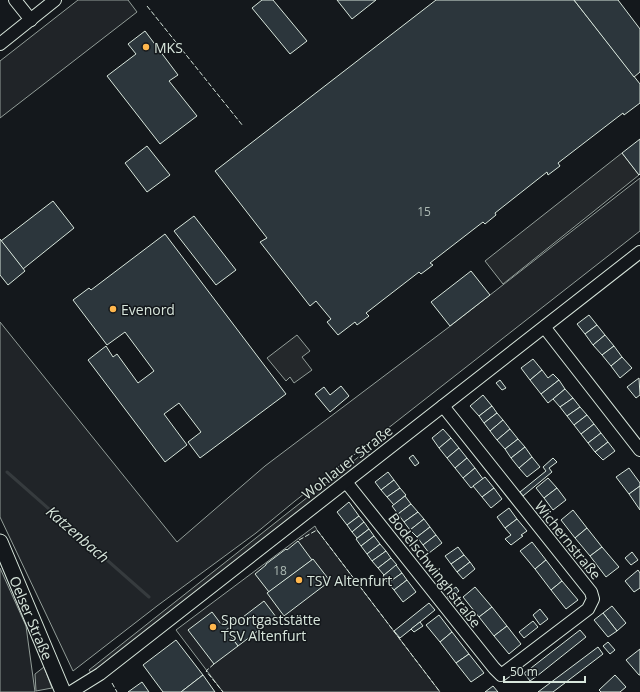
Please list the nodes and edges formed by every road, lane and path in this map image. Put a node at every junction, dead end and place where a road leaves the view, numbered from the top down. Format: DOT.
graph roads {
  1 [pos="16,0"];
  2 [pos="55,0"];
  3 [pos="31,20"];
  4 [pos="0,44"];
  5 [pos="640,252"];
  6 [pos="544,328"];
  7 [pos="443,406"];
  8 [pos="640,450"];
  9 [pos="346,482"];
  10 [pos="0,542"];
  11 [pos="501,674"];
  12 [pos="63,692"];
  13 [pos="71,692"];
  1 -- 3 [label="street"];
  2 -- 3 [label="street"];
  3 -- 4 [label="street"];
  5 -- 6 [label="street, Wohlauer Straße"];
  6 -- 7 [label="street, Wohlauer Straße"];
  6 -- 8 [label="street"];
  7 -- 9 [label="street, Wohlauer Straße"];
  7 -- 11 [label="street, Wichernstraße"];
  9 -- 11 [label="street, Bodelschwinghstraße"];
  9 -- 13 [label="street, Wohlauer Straße"];
  10 -- 12 [label="main road, Oelser Straße"];
}
